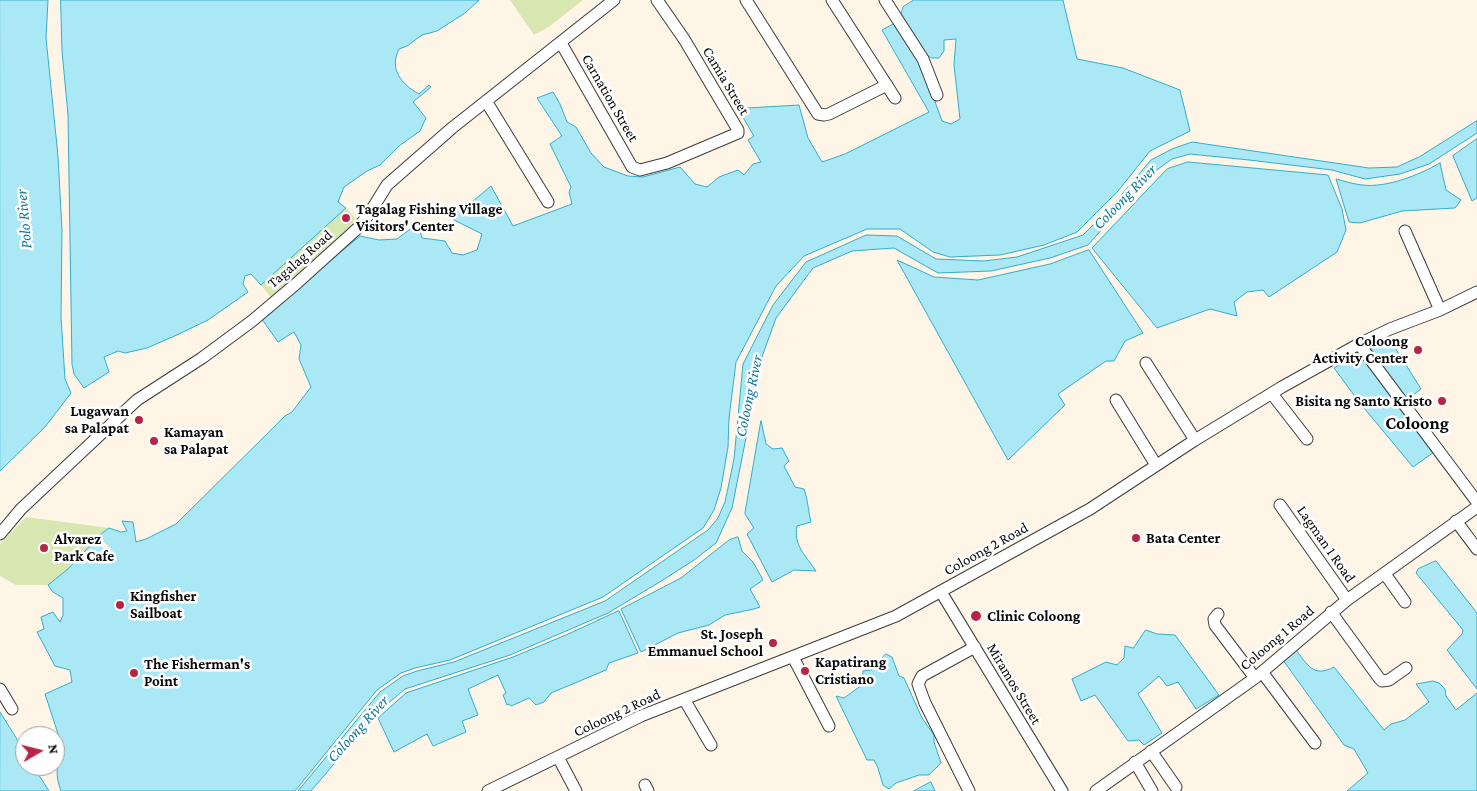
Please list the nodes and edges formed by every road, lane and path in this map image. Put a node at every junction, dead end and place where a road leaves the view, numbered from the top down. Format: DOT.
graph roads {
  1 [pos="614,0"];
  2 [pos="657,0"];
  3 [pos="746,0"];
  4 [pos="832,0"];
  5 [pos="884,0"];
  6 [pos="561,43"];
  7 [pos="887,84"];
  8 [pos="937,95"];
  9 [pos="895,98"];
  10 [pos="486,100"];
  11 [pos="632,167"];
  12 [pos="548,202"];
  13 [pos="1405,231"];
  14 [pos="1477,292"];
  15 [pos="1440,310"];
  16 [pos="1359,344"];
  17 [pos="1146,363"];
  18 [pos="1272,394"];
  19 [pos="1116,400"];
  20 [pos="1307,439"];
  21 [pos="1195,440"];
  22 [pos="1156,465"];
  23 [pos="1477,502"];
  24 [pos="1280,505"];
  25 [pos="1477,507"];
  26 [pos="1456,522"];
  27 [pos="0,534"];
  28 [pos="1477,548"];
  29 [pos="1385,574"];
  30 [pos="941,592"];
  31 [pos="1347,600"];
  32 [pos="1405,602"];
  33 [pos="1331,612"];
  34 [pos="1218,614"];
  35 [pos="975,647"];
  36 [pos="793,657"];
  37 [pos="1406,668"];
  38 [pos="1259,675"];
  39 [pos="0,689"];
  40 [pos="684,699"];
  41 [pos="12,709"];
  42 [pos="829,726"];
  43 [pos="1315,743"];
  44 [pos="711,745"];
  45 [pos="1151,751"];
  46 [pos="558,757"];
  47 [pos="1135,762"];
  48 [pos="1176,787"];
  49 [pos="1098,790"];
  50 [pos="488,791"];
  51 [pos="576,791"];
  52 [pos="969,791"];
  53 [pos="1062,791"];
  54 [pos="1152,791"];
  1 -- 6 [label="street, Tagalag Road"];
  2 -- 11 [label="street, Camia Street"];
  3 -- 7 [label="street"];
  4 -- 7 [label="street"];
  5 -- 8 [label="street"];
  6 -- 10 [label="street, Tagalag Road"];
  6 -- 11 [label="street, Carnation Street"];
  7 -- 9 [label="street"];
  10 -- 12 [label="street"];
  10 -- 27 [label="street, Tagalag Road"];
  13 -- 15 [label="street"];
  14 -- 15 [label="street, Coloong 2 Road"];
  15 -- 16 [label="street, Coloong 2 Road"];
  16 -- 18 [label="street, Coloong 2 Road"];
  16 -- 23 [label="street"];
  17 -- 21 [label="street"];
  18 -- 20 [label="street"];
  18 -- 21 [label="street, Coloong 2 Road"];
  19 -- 22 [label="street"];
  21 -- 22 [label="street, Coloong 2 Road"];
  22 -- 30 [label="street, Coloong 2 Road"];
  24 -- 31 [label="street, Lagman 1 Road"];
  25 -- 26 [label="street, Coloong 1 Road"];
  26 -- 28 [label="street"];
  26 -- 29 [label="street, Coloong 1 Road"];
  29 -- 31 [label="street, Coloong 1 Road"];
  29 -- 32 [label="street"];
  30 -- 35 [label="street, Miramos Street"];
  30 -- 36 [label="street, Coloong 2 Road"];
  31 -- 33 [label="street, Coloong 1 Road"];
  33 -- 37 [label="street"];
  33 -- 38 [label="street, Coloong 1 Road"];
  34 -- 38 [label="street"];
  35 -- 52 [label="street"];
  35 -- 53 [label="street, Miramos Street"];
  36 -- 40 [label="street, Coloong 2 Road"];
  36 -- 42 [label="street"];
  38 -- 43 [label="street"];
  38 -- 45 [label="street, Coloong 1 Road"];
  39 -- 41 [label="street"];
  40 -- 44 [label="street"];
  40 -- 46 [label="street, Coloong 2 Road"];
  45 -- 47 [label="street, Coloong 1 Road"];
  45 -- 48 [label="street"];
  46 -- 50 [label="street, Coloong 2 Road"];
  46 -- 51 [label="street"];
  47 -- 49 [label="street, Coloong 1 Road"];
  47 -- 54 [label="street"];
}
